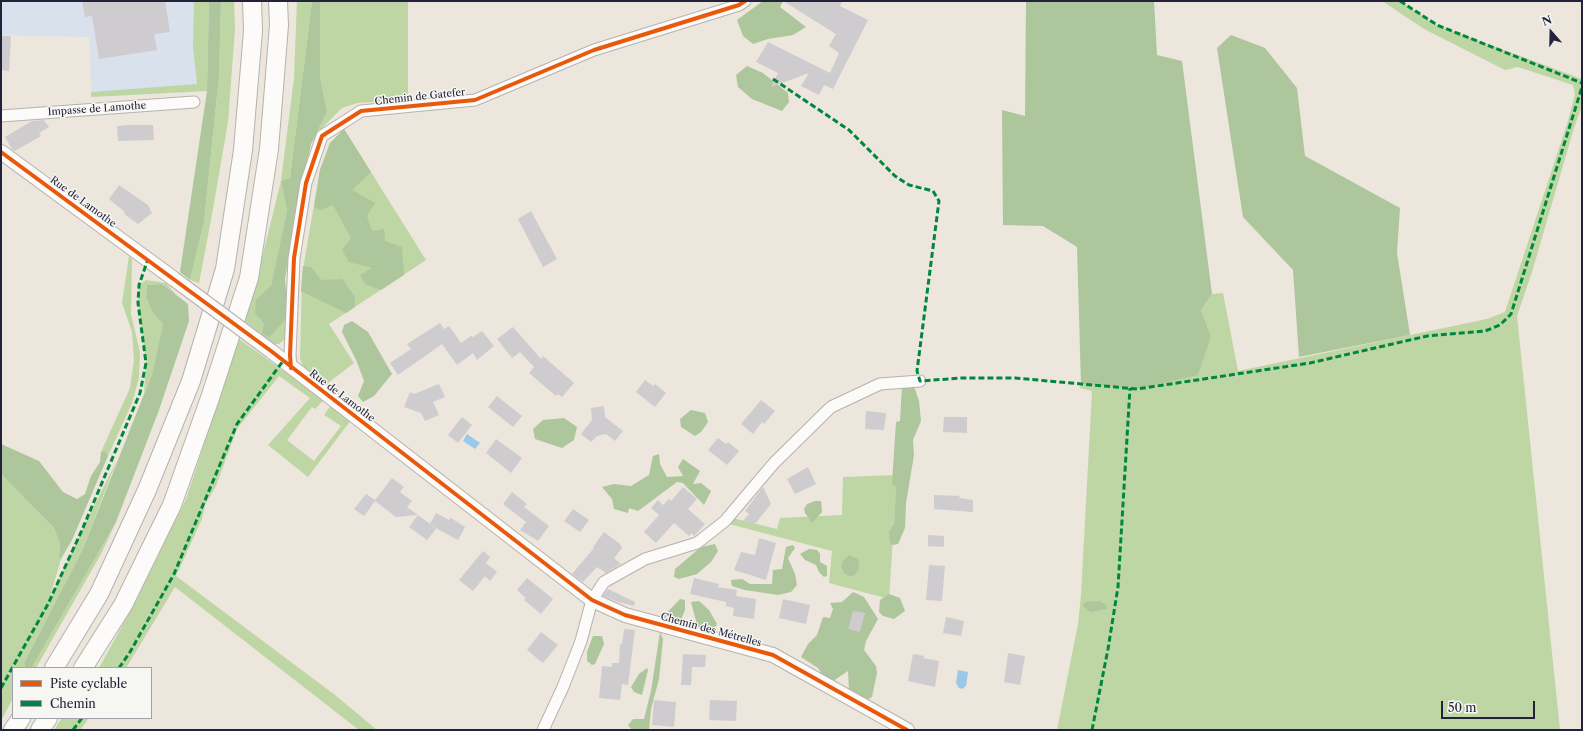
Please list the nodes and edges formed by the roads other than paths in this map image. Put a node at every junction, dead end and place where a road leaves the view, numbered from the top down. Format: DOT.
graph roads {
  1 [pos="252,1"];
  2 [pos="278,1"];
  3 [pos="745,1"];
  4 [pos="194,102"];
  5 [pos="1,116"];
  6 [pos="1,152"];
  7 [pos="291,368"];
  8 [pos="920,381"];
  9 [pos="592,600"];
  10 [pos="55,667"];
  11 [pos="84,667"];
  12 [pos="20,719"];
  13 [pos="47,719"];
  14 [pos="13,730"];
  15 [pos="40,730"];
  16 [pos="543,730"];
  17 [pos="906,730"];
  1 -- 10 [label="highway"];
  2 -- 11 [label="highway"];
  3 -- 7 [label="street, Chemin de Gatefer"];
  4 -- 5 [label="street, Impasse de Lamothe"];
  6 -- 7 [label="street, Rue de Lamothe, bridge"];
  7 -- 9 [label="street, Rue de Lamothe"];
  8 -- 9 [label="street"];
  9 -- 16 [label="street"];
  9 -- 17 [label="street, Chemin des Métrelles"];
  12 -- 14 [label="highway"];
  13 -- 15 [label="highway"];
}
